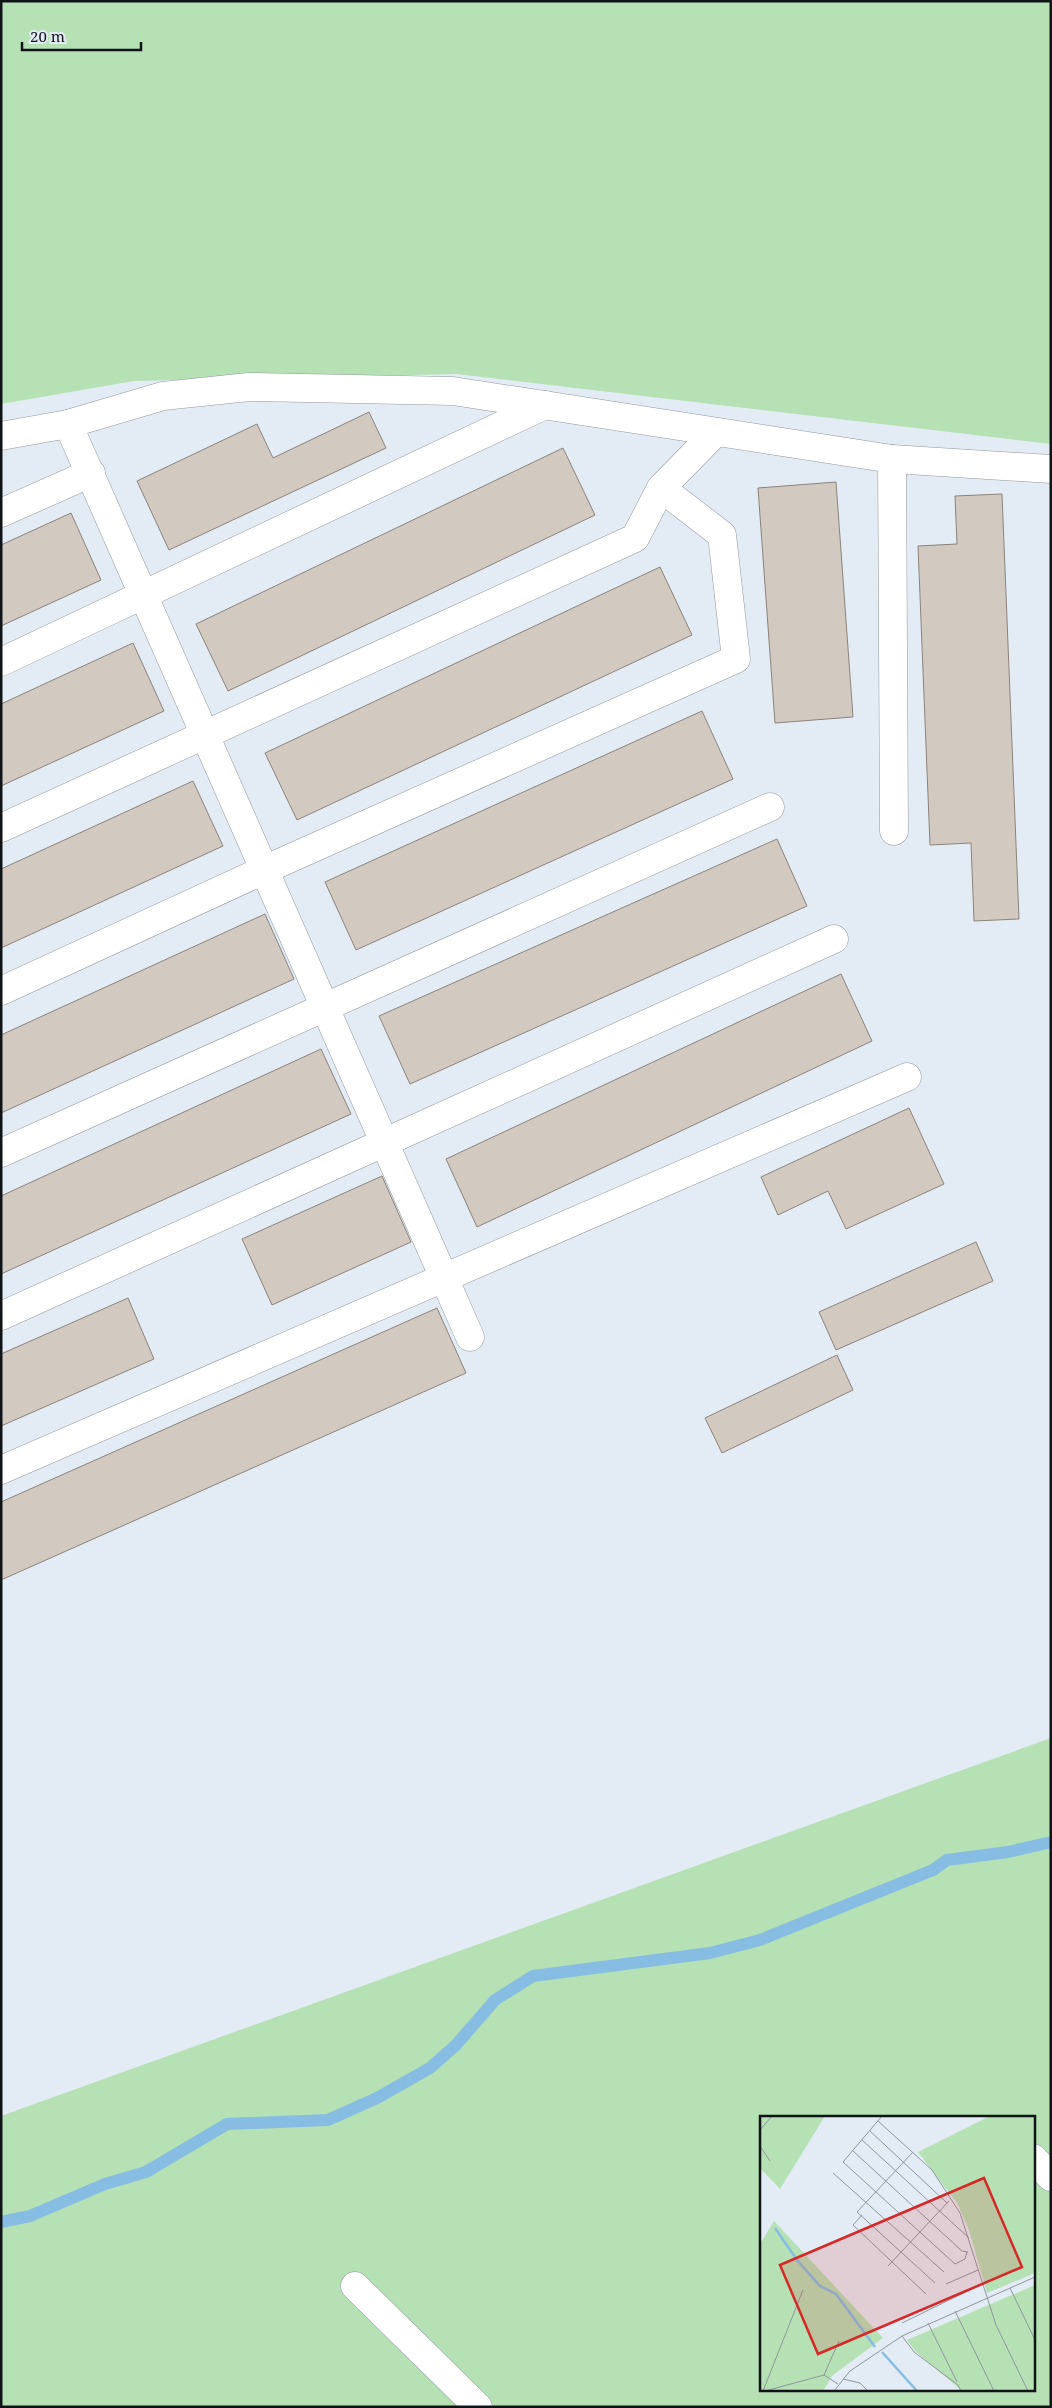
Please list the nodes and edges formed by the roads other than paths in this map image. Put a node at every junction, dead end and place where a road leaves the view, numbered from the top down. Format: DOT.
graph roads {
  1 [pos="545,405"];
  2 [pos="68,424"];
  3 [pos="716,432"];
  4 [pos="1,436"];
  5 [pos="892,459"];
  6 [pos="1050,469"];
  7 [pos="92,473"];
  8 [pos="1051,480"];
  9 [pos="661,488"];
  10 [pos="1,513"];
  11 [pos="144,596"];
  12 [pos="1,662"];
  13 [pos="205,735"];
  14 [pos="770,807"];
  15 [pos="1,828"];
  16 [pos="894,831"];
  17 [pos="264,870"];
  18 [pos="834,939"];
  19 [pos="1,991"];
  20 [pos="325,1006"];
  21 [pos="907,1077"];
  22 [pos="384,1142"];
  23 [pos="1,1153"];
  24 [pos="445,1279"];
  25 [pos="1,1316"];
  26 [pos="470,1338"];
  27 [pos="1,1470"];
  28 [pos="1034,2159"];
  29 [pos="1051,2177"];
  30 [pos="355,2286"];
  31 [pos="478,2407"];
  1 -- 2 [label="lane"];
  1 -- 3 [label="lane"];
  1 -- 11 [label="lane"];
  2 -- 4 [label="lane"];
  2 -- 7 [label="lane"];
  3 -- 5 [label="lane"];
  3 -- 9 [label="lane"];
  5 -- 6 [label="lane"];
  5 -- 16 [label="lane"];
  6 -- 8 [label="lane"];
  7 -- 10 [label="lane"];
  7 -- 11 [label="lane"];
  9 -- 13 [label="lane"];
  9 -- 17 [label="lane"];
  11 -- 12 [label="lane"];
  11 -- 13 [label="lane"];
  13 -- 15 [label="lane"];
  13 -- 17 [label="lane"];
  14 -- 20 [label="lane"];
  17 -- 19 [label="lane"];
  17 -- 20 [label="lane"];
  18 -- 22 [label="lane"];
  20 -- 22 [label="lane"];
  20 -- 23 [label="lane"];
  21 -- 24 [label="lane"];
  22 -- 24 [label="lane"];
  22 -- 25 [label="lane"];
  24 -- 26 [label="lane"];
  24 -- 27 [label="lane"];
  28 -- 29 [label="lane"];
  30 -- 31 [label="lane"];
}
